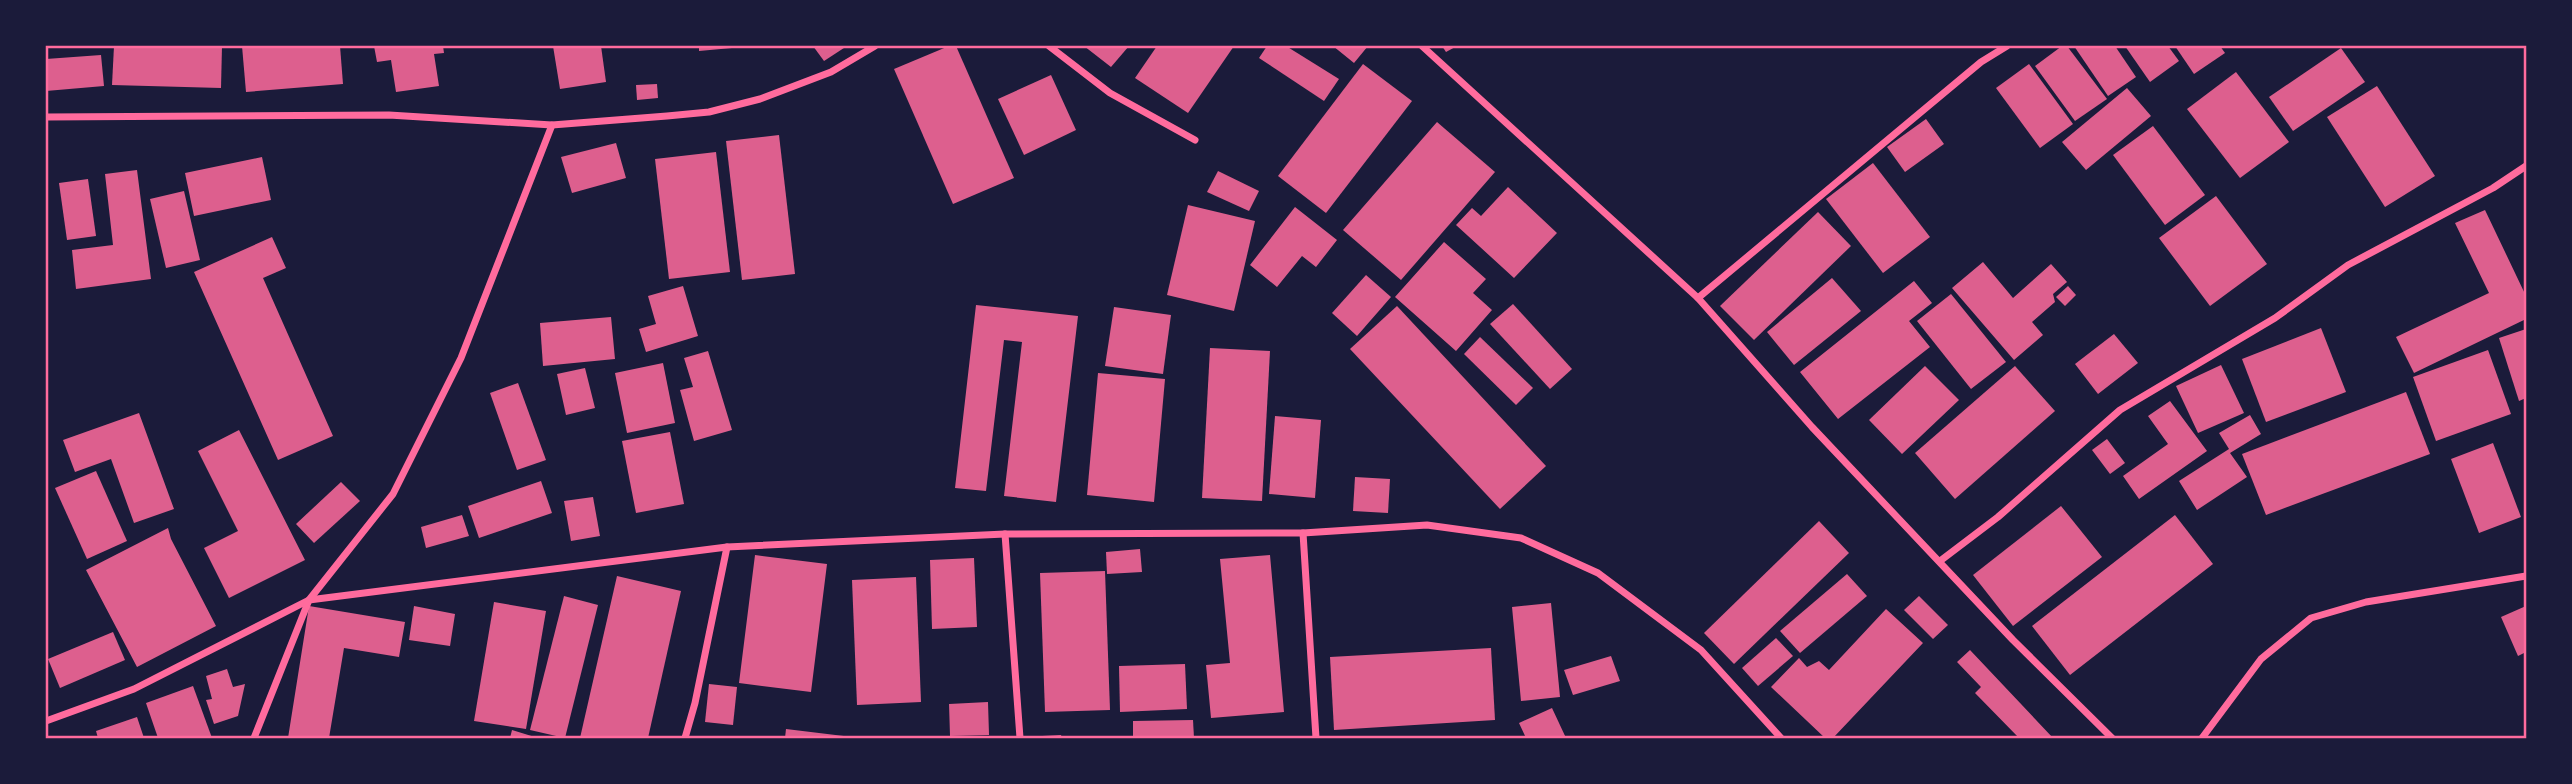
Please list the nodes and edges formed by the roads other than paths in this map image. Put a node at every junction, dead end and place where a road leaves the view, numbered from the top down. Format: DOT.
graph roads {
  1 [pos="875,46"];
  2 [pos="1049,46"];
  3 [pos="1422,46"];
  4 [pos="2007,46"];
  5 [pos="46,117"];
  6 [pos="552,125"];
  7 [pos="1195,140"];
  8 [pos="2526,166"];
  9 [pos="1698,298"];
  10 [pos="1303,533"];
  11 [pos="1005,534"];
  12 [pos="727,547"];
  13 [pos="1940,561"];
  14 [pos="2526,576"];
  15 [pos="309,600"];
  16 [pos="46,721"];
  17 [pos="254,738"];
  18 [pos="685,738"];
  19 [pos="1020,738"];
  20 [pos="1316,738"];
  21 [pos="1781,738"];
  22 [pos="2112,738"];
  23 [pos="2202,738"];
  1 -- 6 [label="street"];
  2 -- 7 [label="street"];
  3 -- 9 [label="street"];
  4 -- 9 [label="street"];
  5 -- 6 [label="street"];
  6 -- 15 [label="street"];
  8 -- 13 [label="street"];
  9 -- 13 [label="street"];
  10 -- 11 [label="street"];
  10 -- 20 [label="street"];
  10 -- 21 [label="street"];
  11 -- 12 [label="street"];
  11 -- 19 [label="street"];
  12 -- 15 [label="street"];
  12 -- 18 [label="street"];
  13 -- 22 [label="street"];
  14 -- 23 [label="street"];
  15 -- 16 [label="street"];
  15 -- 17 [label="street"];
}
